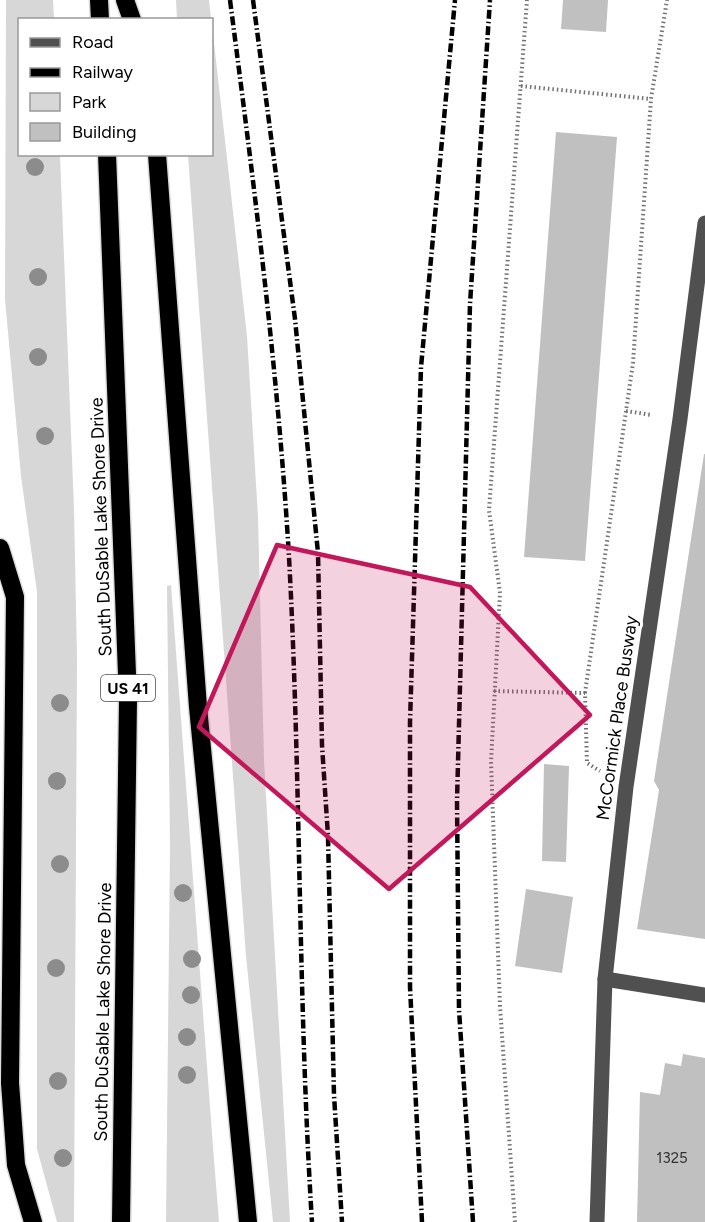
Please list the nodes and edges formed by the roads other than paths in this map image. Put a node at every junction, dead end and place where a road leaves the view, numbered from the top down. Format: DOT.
graph roads {
  1 [pos="99,0"];
  2 [pos="125,0"];
  3 [pos="100,18"];
  4 [pos="131,18"];
  5 [pos="106,156"];
  6 [pos="157,156"];
  7 [pos="705,223"];
  8 [pos="0,548"];
  9 [pos="604,979"];
  10 [pos="705,994"];
  11 [pos="33,1222"];
  12 [pos="121,1222"];
  13 [pos="248,1222"];
  14 [pos="597,1222"];
  1 -- 3 [label="highway"];
  2 -- 4 [label="highway"];
  5 -- 12 [label="highway, South DuSable Lake Shore Drive / US 41"];
  6 -- 13 [label="highway"];
  7 -- 9 [label="street, McCormick Place Busway"];
  8 -- 11 [label="highway"];
  9 -- 10 [label="street"];
  9 -- 14 [label="street, McCormick Place Busway"];
}
